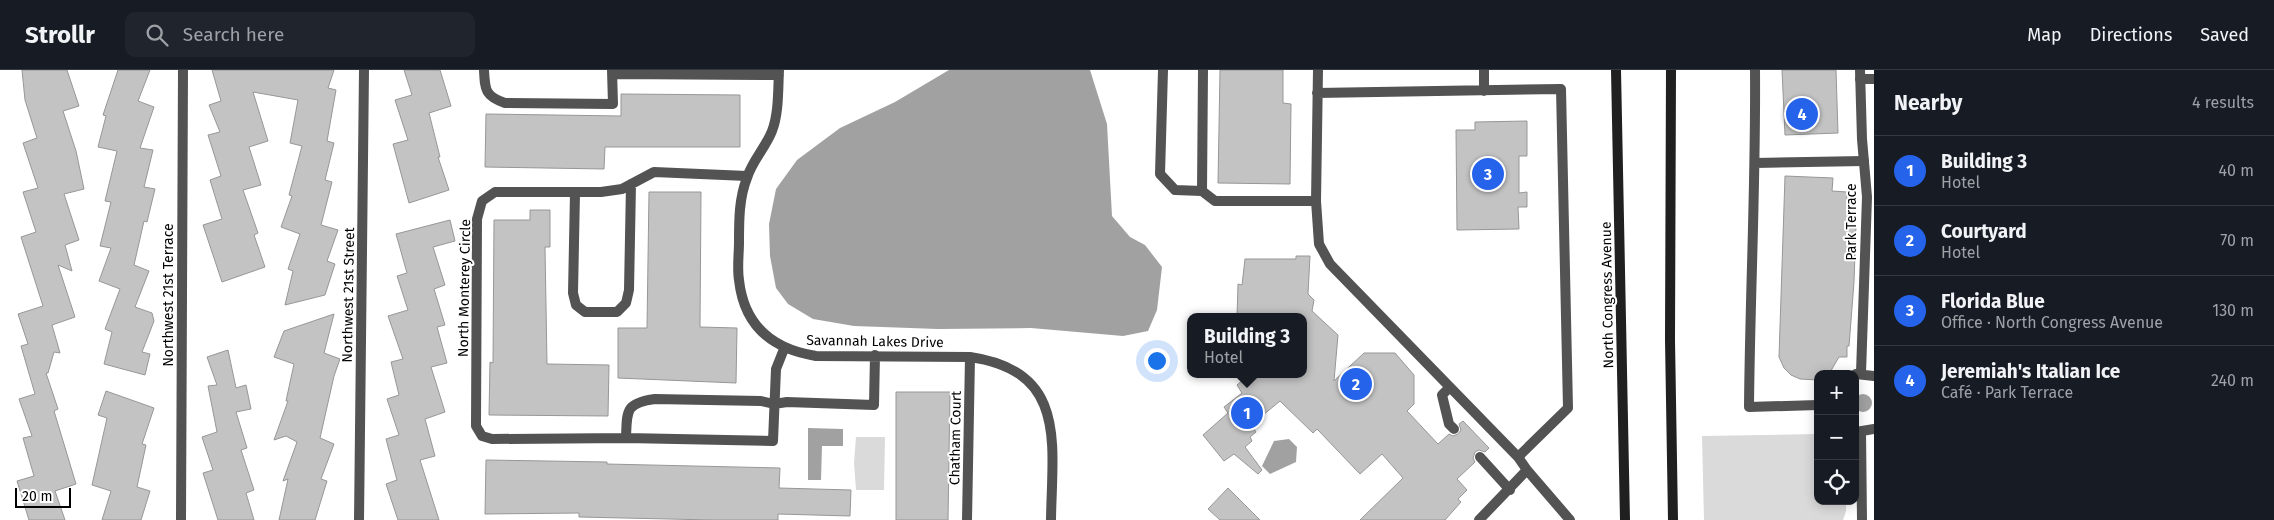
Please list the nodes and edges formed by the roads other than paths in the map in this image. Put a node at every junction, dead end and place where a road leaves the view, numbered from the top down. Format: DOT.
graph roads {
  1 [pos="183,70"];
  2 [pos="364,70"];
  3 [pos="484,70"];
  4 [pos="1163,70"];
  5 [pos="1203,70"];
  6 [pos="1318,70"];
  7 [pos="1484,70"];
  8 [pos="1616,70"];
  9 [pos="1670,70"];
  10 [pos="1755,70"];
  11 [pos="613,72"];
  12 [pos="779,73"];
  13 [pos="1860,75"];
  14 [pos="1874,79"];
  15 [pos="1484,91"];
  16 [pos="1317,93"];
  17 [pos="1864,161"];
  18 [pos="1756,163"];
  19 [pos="747,176"];
  20 [pos="631,184"];
  21 [pos="1202,191"];
  22 [pos="576,193"];
  23 [pos="1316,201"];
  24 [pos="784,349"];
  25 [pos="875,355"];
  26 [pos="970,356"];
  27 [pos="1858,370"];
  28 [pos="1859,374"];
  29 [pos="1874,376"];
  30 [pos="1449,388"];
  31 [pos="774,404"];
  32 [pos="1814,406"];
  33 [pos="1454,429"];
  34 [pos="1874,430"];
  35 [pos="1859,432"];
  36 [pos="626,438"];
  37 [pos="1859,454"];
  38 [pos="1480,457"];
  39 [pos="1518,457"];
  40 [pos="1527,470"];
  41 [pos="1510,490"];
  42 [pos="1625,509"];
  43 [pos="181,520"];
  44 [pos="359,520"];
  45 [pos="967,520"];
  46 [pos="1051,520"];
  47 [pos="1479,520"];
  48 [pos="1570,520"];
  49 [pos="1625,520"];
  50 [pos="1632,520"];
  51 [pos="1673,520"];
  52 [pos="1862,520"];
  1 -- 43 [label="street, Northwest 21st Terrace"];
  2 -- 44 [label="street, Northwest 21st Street"];
  3 -- 11 [label="street"];
  4 -- 21 [label="street"];
  5 -- 21 [label="street"];
  6 -- 16 [label="street"];
  7 -- 15 [label="street"];
  8 -- 42 [label="main road, North Congress Avenue"];
  9 -- 51 [label="main road"];
  10 -- 18 [label="street"];
  11 -- 12 [label="street"];
  12 -- 19 [label="street, Savannah Lakes Drive"];
  13 -- 14 [label="street"];
  13 -- 17 [label="street, Park Terrace"];
  15 -- 16 [label="street"];
  15 -- 39 [label="street"];
  16 -- 23 [label="street"];
  17 -- 18 [label="street"];
  17 -- 27 [label="street, Park Terrace"];
  18 -- 32 [label="street"];
  19 -- 20 [label="street, North Monterey Circle"];
  19 -- 24 [label="street, Savannah Lakes Drive"];
  20 -- 22 [label="street, North Monterey Circle"];
  20 -- 22 [label="street"];
  21 -- 23 [label="street"];
  22 -- 36 [label="street, North Monterey Circle"];
  23 -- 30 [label="street"];
  24 -- 25 [label="street, Savannah Lakes Drive"];
  24 -- 31 [label="street"];
  25 -- 26 [label="street, Savannah Lakes Drive"];
  25 -- 31 [label="street"];
  26 -- 45 [label="street, Chatham Court"];
  26 -- 46 [label="street, Savannah Lakes Drive"];
  28 -- 29 [label="street, Park Terrace"];
  30 -- 33 [label="street"];
  30 -- 39 [label="street"];
  31 -- 36 [label="street"];
  31 -- 36 [label="street"];
  34 -- 35 [label="street"];
  37 -- 52 [label="street"];
  38 -- 41 [label="street"];
  39 -- 40 [label="street"];
  40 -- 41 [label="street"];
  40 -- 48 [label="street"];
  41 -- 47 [label="street"];
  42 -- 49 [label="main road, North Congress Avenue"];
  42 -- 50 [label="main road"];
}
